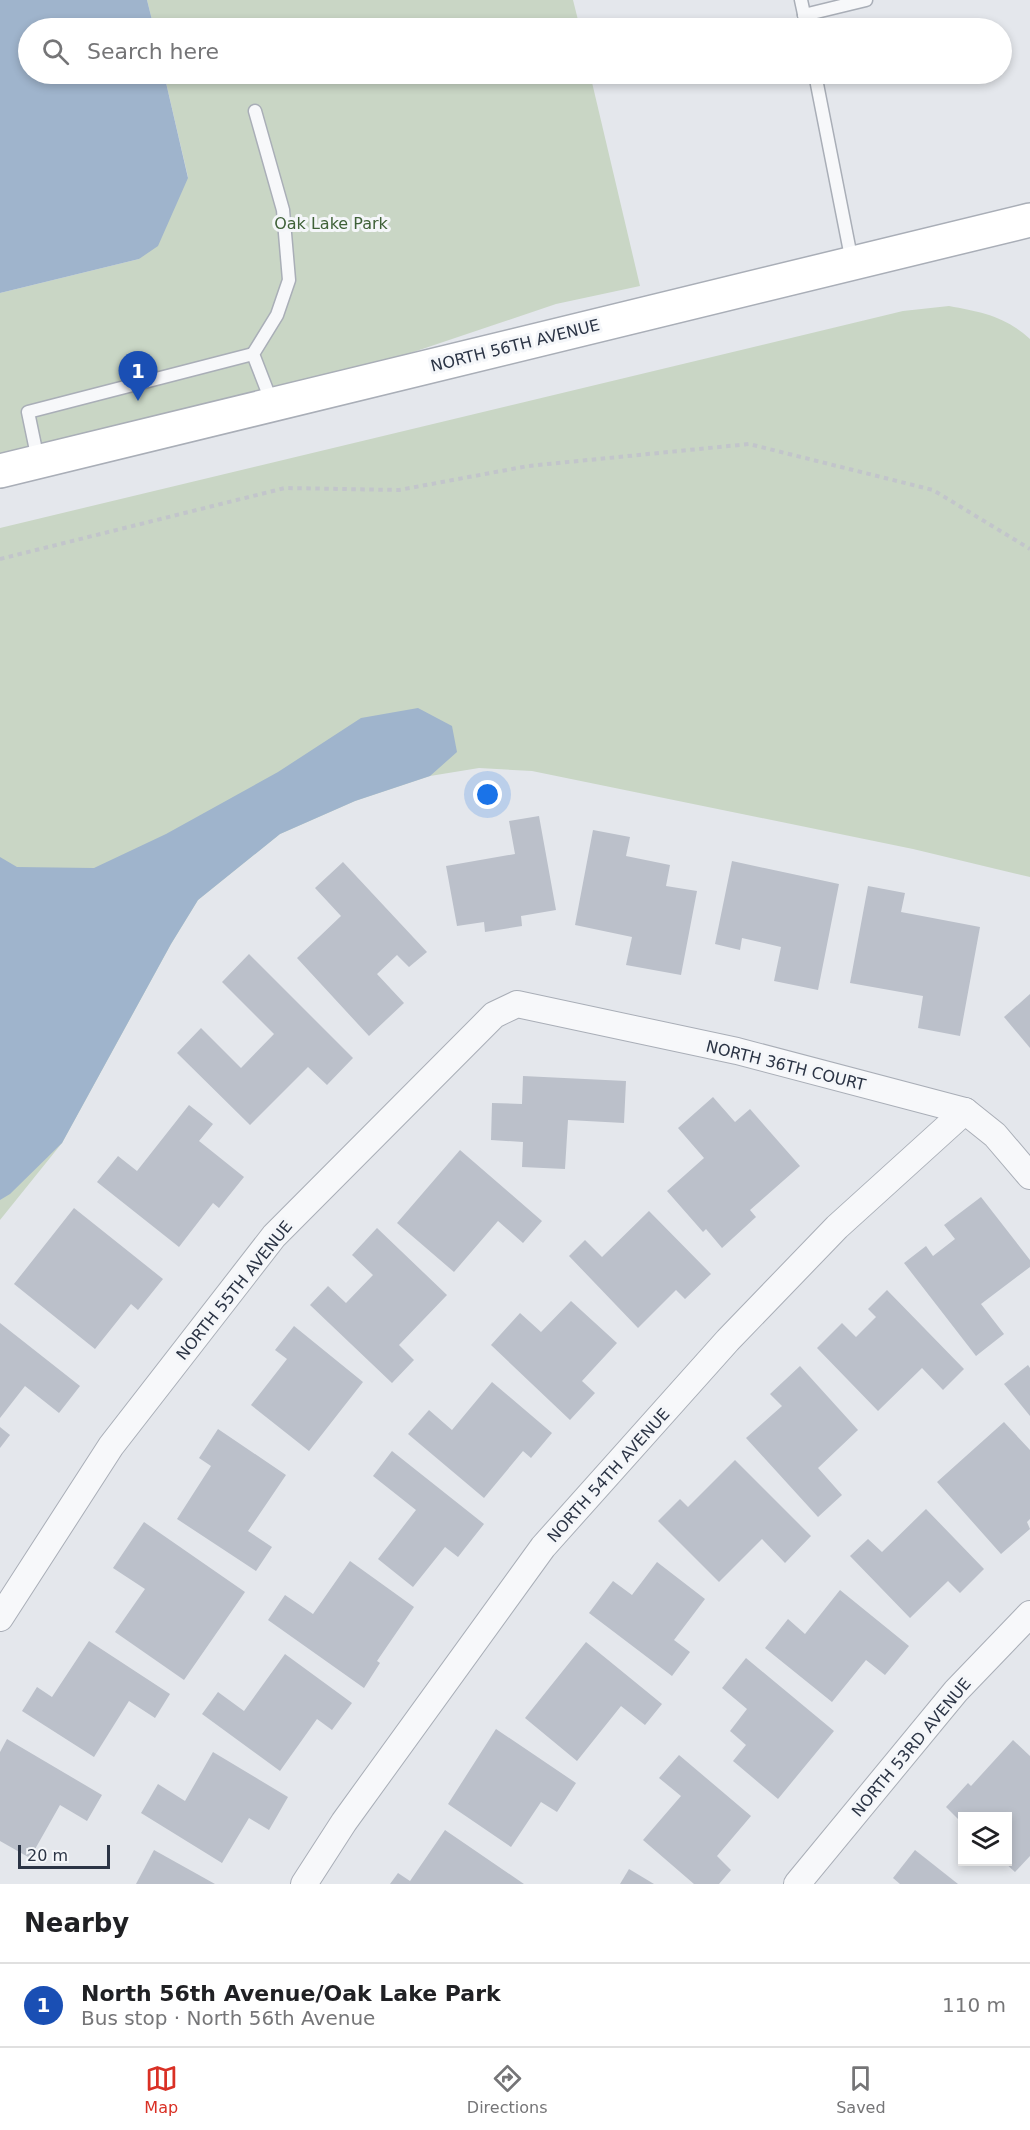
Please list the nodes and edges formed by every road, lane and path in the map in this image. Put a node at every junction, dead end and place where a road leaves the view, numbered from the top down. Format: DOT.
graph roads {
  1 [pos="801,0"];
  2 [pos="867,0"];
  3 [pos="804,15"];
  4 [pos="805,18"];
  5 [pos="817,84"];
  6 [pos="255,111"];
  7 [pos="1030,220"];
  8 [pos="853,264"];
  9 [pos="253,354"];
  10 [pos="272,404"];
  11 [pos="39,461"];
  12 [pos="0,471"];
  13 [pos="1030,549"];
  14 [pos="0,559"];
  15 [pos="517,1004"];
  16 [pos="965,1111"];
  17 [pos="1030,1176"];
  18 [pos="1030,1614"];
  19 [pos="0,1618"];
  20 [pos="304,1884"];
  21 [pos="797,1884"];
  1 -- 3 [label="lane"];
  2 -- 3 [label="lane"];
  3 -- 4 [label="lane"];
  5 -- 8 [label="lane"];
  6 -- 9 [label="lane"];
  7 -- 8 [label="street, NORTH 56TH AVENUE"];
  8 -- 10 [label="street, NORTH 56TH AVENUE"];
  9 -- 10 [label="lane"];
  9 -- 11 [label="lane"];
  10 -- 11 [label="street, NORTH 56TH AVENUE"];
  11 -- 12 [label="street, NORTH 56TH AVENUE"];
  13 -- 14 [label="path"];
  15 -- 16 [label="street, NORTH 36TH COURT"];
  15 -- 19 [label="street, NORTH 55TH AVENUE"];
  16 -- 17 [label="street, NORTH 36TH COURT"];
  16 -- 20 [label="street, NORTH 54TH AVENUE"];
  18 -- 21 [label="street, NORTH 53RD AVENUE"];
}
